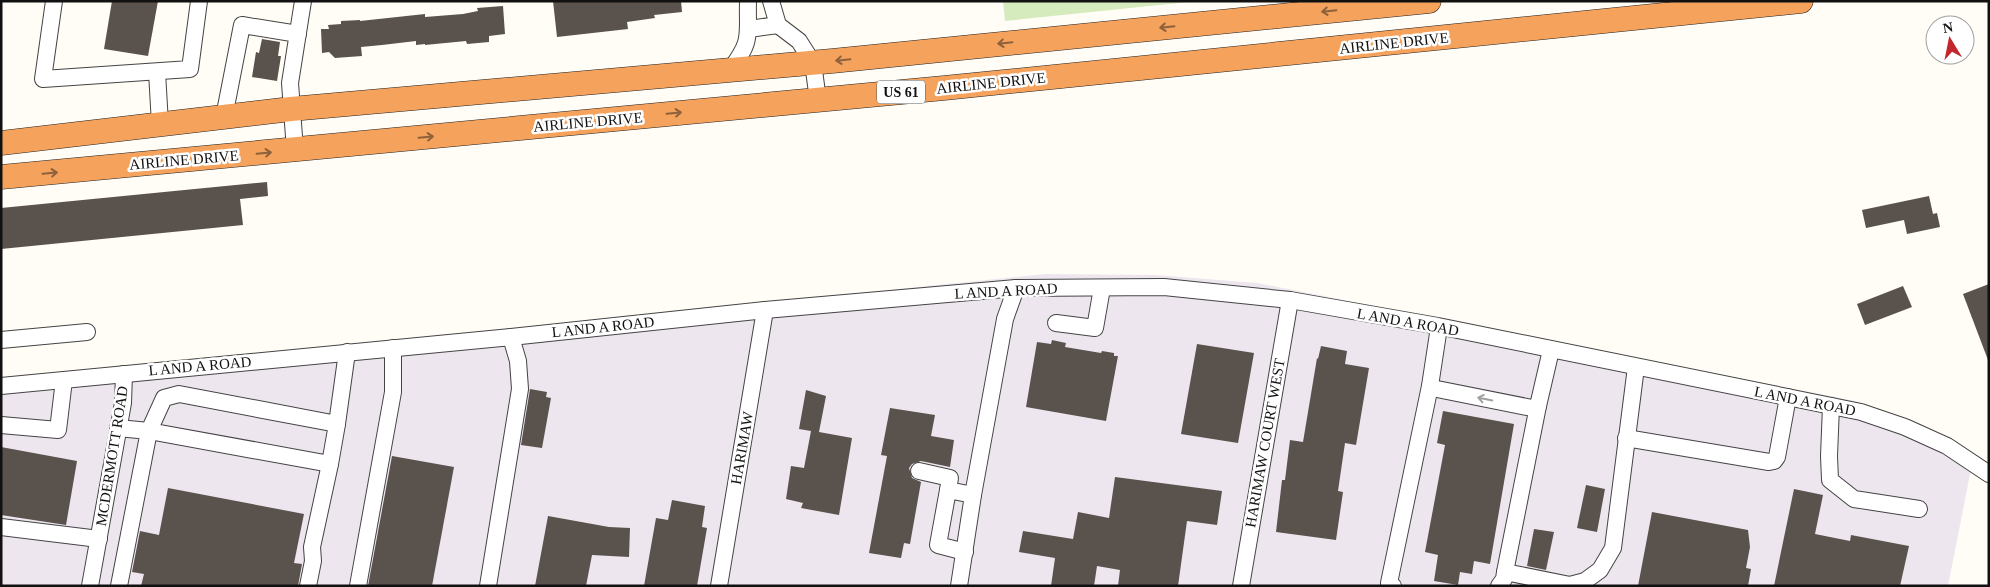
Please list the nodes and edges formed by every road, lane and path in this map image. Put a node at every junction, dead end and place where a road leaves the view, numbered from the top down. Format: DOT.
graph roads {
  1 [pos="54,1"];
  2 [pos="199,1"];
  3 [pos="748,1"];
  4 [pos="771,1"];
  5 [pos="1429,1"];
  6 [pos="1801,1"];
  7 [pos="307,2"];
  8 [pos="1367,7"];
  9 [pos="778,25"];
  10 [pos="749,29"];
  11 [pos="298,34"];
  12 [pos="1061,38"];
  13 [pos="1374,45"];
  14 [pos="813,62"];
  15 [pos="730,70"];
  16 [pos="157,72"];
  17 [pos="1066,76"];
  18 [pos="818,100"];
  19 [pos="291,109"];
  20 [pos="224,117"];
  21 [pos="160,124"];
  22 [pos="1,143"];
  23 [pos="295,150"];
  24 [pos="1,177"];
  25 [pos="1016,288"];
  26 [pos="1102,288"];
  27 [pos="1290,300"];
  28 [pos="765,310"];
  29 [pos="1056,323"];
  30 [pos="1439,327"];
  31 [pos="87,332"];
  32 [pos="511,337"];
  33 [pos="1,340"];
  34 [pos="393,348"];
  35 [pos="1551,350"];
  36 [pos="347,352"];
  37 [pos="1636,367"];
  38 [pos="124,374"];
  39 [pos="64,380"];
  40 [pos="1,386"];
  41 [pos="1431,387"];
  42 [pos="1788,398"];
  43 [pos="1831,406"];
  44 [pos="1535,407"];
  45 [pos="1,424"];
  46 [pos="337,424"];
  47 [pos="118,428"];
  48 [pos="149,431"];
  49 [pos="1626,438"];
  50 [pos="330,464"];
  51 [pos="919,471"];
  52 [pos="1989,474"];
  53 [pos="948,490"];
  54 [pos="973,495"];
  55 [pos="1919,509"];
  56 [pos="1,527"];
  57 [pos="99,539"];
  58 [pos="965,552"];
  59 [pos="1502,579"];
  60 [pos="90,586"];
  61 [pos="119,586"];
  62 [pos="308,586"];
  63 [pos="358,586"];
  64 [pos="488,586"];
  65 [pos="719,586"];
  66 [pos="959,586"];
  67 [pos="1240,586"];
  68 [pos="1393,586"];
  1 -- 16 [label="street"];
  2 -- 16 [label="street"];
  3 -- 10 [label="street"];
  4 -- 9 [label="street"];
  5 -- 8 [label="highway"];
  6 -- 13 [label="highway, AIRLINE DRIVE / US 61"];
  7 -- 11 [label="street"];
  8 -- 12 [label="highway, one-way"];
  8 -- 13 [label="highway"];
  9 -- 10 [label="street"];
  9 -- 14 [label="street"];
  10 -- 15 [label="street"];
  11 -- 19 [label="street"];
  11 -- 20 [label="street"];
  12 -- 14 [label="highway, one-way"];
  12 -- 17 [label="highway"];
  13 -- 17 [label="highway, AIRLINE DRIVE / US 61"];
  14 -- 15 [label="highway"];
  14 -- 18 [label="street"];
  15 -- 19 [label="highway"];
  16 -- 21 [label="street"];
  17 -- 18 [label="highway, AIRLINE DRIVE / US 61"];
  23 -- 18 [label="highway, AIRLINE DRIVE / US 61, one-way"];
  19 -- 20 [label="highway"];
  19 -- 23 [label="street"];
  20 -- 21 [label="highway"];
  21 -- 22 [label="highway"];
  24 -- 23 [label="highway, AIRLINE DRIVE / US 61, one-way"];
  25 -- 26 [label="street, L AND A ROAD"];
  25 -- 28 [label="street, L AND A ROAD"];
  25 -- 54 [label="street"];
  26 -- 27 [label="street, L AND A ROAD"];
  26 -- 29 [label="street"];
  27 -- 30 [label="street, L AND A ROAD"];
  27 -- 67 [label="street, HARIMAW COURT WEST"];
  28 -- 32 [label="street, L AND A ROAD"];
  28 -- 65 [label="street, HARIMAW"];
  30 -- 35 [label="street, L AND A ROAD"];
  30 -- 41 [label="street"];
  31 -- 33 [label="street"];
  32 -- 34 [label="street, L AND A ROAD"];
  32 -- 64 [label="street"];
  34 -- 36 [label="street, L AND A ROAD"];
  34 -- 63 [label="street"];
  35 -- 37 [label="street, L AND A ROAD"];
  35 -- 44 [label="street"];
  36 -- 38 [label="street, L AND A ROAD"];
  36 -- 46 [label="street"];
  37 -- 42 [label="street, L AND A ROAD"];
  37 -- 49 [label="street"];
  38 -- 39 [label="street, L AND A ROAD"];
  38 -- 47 [label="street, MCDERMOTT ROAD"];
  39 -- 40 [label="street, L AND A ROAD"];
  39 -- 45 [label="street"];
  44 -- 41 [label="street, one-way"];
  41 -- 68 [label="street"];
  42 -- 43 [label="street, L AND A ROAD"];
  42 -- 49 [label="street"];
  43 -- 52 [label="street, L AND A ROAD"];
  43 -- 55 [label="street"];
  44 -- 59 [label="street"];
  46 -- 48 [label="street"];
  46 -- 50 [label="street"];
  47 -- 48 [label="street"];
  47 -- 57 [label="street, MCDERMOTT ROAD"];
  48 -- 50 [label="street"];
  48 -- 61 [label="street"];
  49 -- 59 [label="street"];
  50 -- 62 [label="street"];
  51 -- 53 [label="street"];
  53 -- 54 [label="street"];
  53 -- 58 [label="street"];
  54 -- 58 [label="street"];
  56 -- 57 [label="street"];
  57 -- 60 [label="street, MCDERMOTT ROAD"];
  58 -- 66 [label="street"];
}
